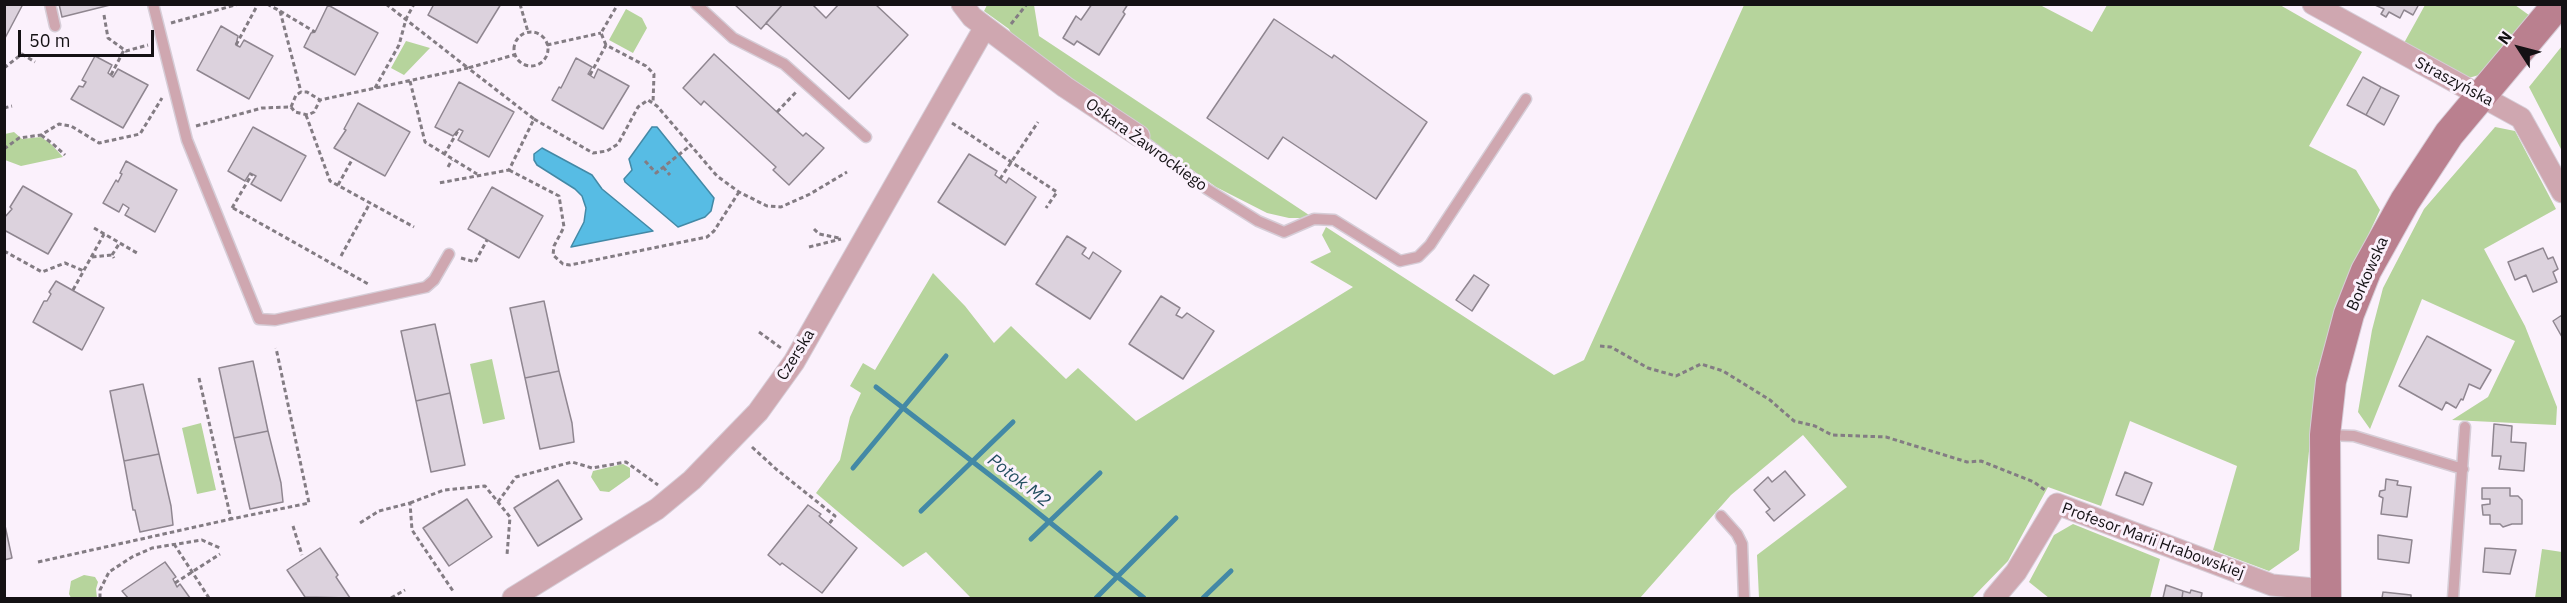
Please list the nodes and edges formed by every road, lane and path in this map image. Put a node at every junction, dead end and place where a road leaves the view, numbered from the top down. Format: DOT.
graph roads {
  1 [pos="50,4"];
  2 [pos="153,4"];
  3 [pos="239,4"];
  4 [pos="258,4"];
  5 [pos="267,4"];
  6 [pos="386,4"];
  7 [pos="414,4"];
  8 [pos="520,4"];
  9 [pos="618,4"];
  10 [pos="696,4"];
  11 [pos="962,4"];
  12 [pos="1027,4"];
  13 [pos="2313,4"];
  14 [pos="2558,4"];
  15 [pos="280,11"];
  16 [pos="1023,11"];
  17 [pos="104,15"];
  18 [pos="406,20"];
  19 [pos="171,23"];
  20 [pos="55,26"];
  21 [pos="985,27"];
  22 [pos="315,32"];
  23 [pos="528,32"];
  24 [pos="602,33"];
  25 [pos="156,43"];
  26 [pos="236,45"];
  27 [pos="548,45"];
  28 [pos="606,45"];
  29 [pos="124,49"];
  30 [pos="514,55"];
  31 [pos="35,62"];
  32 [pos="4,68"];
  33 [pos="468,68"];
  34 [pos="111,75"];
  35 [pos="590,75"];
  36 [pos="410,80"];
  37 [pos="804,83"];
  38 [pos="375,88"];
  39 [pos="173,91"];
  40 [pos="301,92"];
  41 [pos="2480,95"];
  42 [pos="1526,99"];
  43 [pos="320,100"];
  44 [pos="653,103"];
  45 [pos="12,106"];
  46 [pos="291,107"];
  47 [pos="4,108"];
  48 [pos="777,112"];
  49 [pos="306,115"];
  50 [pos="534,119"];
  51 [pos="949,122"];
  52 [pos="1038,122"];
  53 [pos="459,129"];
  54 [pos="183,130"];
  55 [pos="40,135"];
  56 [pos="1139,135"];
  57 [pos="866,137"];
  58 [pos="984,138"];
  59 [pos="981,142"];
  60 [pos="691,145"];
  61 [pos="4,149"];
  62 [pos="65,155"];
  63 [pos="444,155"];
  64 [pos="353,158"];
  65 [pos="452,160"];
  66 [pos="645,161"];
  67 [pos="1012,162"];
  68 [pos="448,166"];
  69 [pos="663,167"];
  70 [pos="508,170"];
  71 [pos="847,172"];
  72 [pos="252,174"];
  73 [pos="479,175"];
  74 [pos="670,175"];
  75 [pos="1000,179"];
  76 [pos="439,183"];
  77 [pos="338,185"];
  78 [pos="739,192"];
  79 [pos="2562,192"];
  80 [pos="370,203"];
  81 [pos="233,208"];
  82 [pos="1046,208"];
  83 [pos="218,216"];
  84 [pos="414,227"];
  85 [pos="94,228"];
  86 [pos="814,229"];
  87 [pos="104,234"];
  88 [pos="841,238"];
  89 [pos="487,240"];
  90 [pos="119,243"];
  91 [pos="4,251"];
  92 [pos="137,253"];
  93 [pos="449,254"];
  94 [pos="341,256"];
  95 [pos="92,257"];
  96 [pos="84,271"];
  97 [pos="73,290"];
  98 [pos="380,291"];
  99 [pos="759,332"];
  100 [pos="1600,346"];
  101 [pos="276,348"];
  102 [pos="779,352"];
  103 [pos="199,378"];
  104 [pos="2465,427"];
  105 [pos="2325,435"];
  106 [pos="751,445"];
  107 [pos="2463,469"];
  108 [pos="659,486"];
  109 [pos="498,501"];
  110 [pos="410,503"];
  111 [pos="2056,504"];
  112 [pos="1721,516"];
  113 [pos="231,519"];
  114 [pos="360,523"];
  115 [pos="829,524"];
  116 [pos="293,526"];
  117 [pos="174,544"];
  118 [pos="220,548"];
  119 [pos="220,554"];
  120 [pos="302,555"];
  121 [pos="507,555"];
  122 [pos="38,562"];
  123 [pos="191,572"];
  124 [pos="175,583"];
  125 [pos="405,590"];
  126 [pos="453,591"];
  127 [pos="2325,594"];
  128 [pos="100,598"];
  129 [pos="209,598"];
  130 [pos="391,598"];
  131 [pos="513,598"];
  132 [pos="1744,598"];
  133 [pos="1994,598"];
  134 [pos="2453,598"];
  1 -- 20 [label="lane"];
  2 -- 39 [label="lane"];
  3 -- 19 [label="path"];
  4 -- 26 [label="path"];
  5 -- 15 [label="path"];
  6 -- 18 [label="path"];
  7 -- 18 [label="path"];
  8 -- 23 [label="path"];
  9 -- 24 [label="path"];
  10 -- 37 [label="lane"];
  11 -- 21 [label="street, Oskara Żawrockiego"];
  12 -- 16 [label="path"];
  13 -- 41 [label="street, Straszyńska"];
  14 -- 41 [label="street, Borkowska"];
  15 -- 22 [label="path"];
  15 -- 40 [label="path"];
  17 -- 29 [label="path"];
  18 -- 33 [label="path"];
  18 -- 38 [label="path"];
  21 -- 56 [label="street, Oskara Żawrockiego"];
  21 -- 131 [label="street, Czerska"];
  23 -- 27 [label="path"];
  23 -- 30 [label="path"];
  24 -- 27 [label="path"];
  24 -- 28 [label="path"];
  25 -- 29 [label="path"];
  27 -- 30 [label="path"];
  28 -- 35 [label="path"];
  28 -- 44 [label="path"];
  29 -- 34 [label="path"];
  30 -- 33 [label="path"];
  31 -- 32 [label="path"];
  33 -- 36 [label="path"];
  33 -- 50 [label="path"];
  36 -- 38 [label="path"];
  36 -- 63 [label="path"];
  37 -- 48 [label="path"];
  37 -- 57 [label="lane"];
  38 -- 43 [label="path"];
  39 -- 54 [label="lane"];
  39 -- 55 [label="path"];
  40 -- 43 [label="path"];
  40 -- 46 [label="path"];
  41 -- 79 [label="street, Straszyńska"];
  41 -- 105 [label="street, Borkowska"];
  42 -- 56 [label="lane, Oskara Żawrockiego"];
  43 -- 49 [label="path"];
  44 -- 50 [label="path"];
  44 -- 60 [label="path"];
  45 -- 47 [label="path"];
  46 -- 49 [label="path"];
  46 -- 54 [label="path"];
  49 -- 77 [label="path"];
  50 -- 70 [label="path"];
  51 -- 59 [label="path"];
  52 -- 67 [label="path"];
  53 -- 63 [label="path"];
  54 -- 83 [label="lane"];
  55 -- 61 [label="path"];
  55 -- 62 [label="path"];
  58 -- 59 [label="path"];
  59 -- 67 [label="path"];
  60 -- 69 [label="path"];
  60 -- 78 [label="path"];
  63 -- 65 [label="path"];
  64 -- 77 [label="path"];
  65 -- 68 [label="path"];
  65 -- 73 [label="path"];
  66 -- 69 [label="path"];
  67 -- 75 [label="path"];
  67 -- 82 [label="path"];
  69 -- 74 [label="path"];
  70 -- 73 [label="path"];
  70 -- 78 [label="path"];
  71 -- 78 [label="path"];
  72 -- 81 [label="path"];
  73 -- 76 [label="path"];
  77 -- 80 [label="path"];
  80 -- 84 [label="path"];
  80 -- 94 [label="path"];
  81 -- 83 [label="path"];
  81 -- 98 [label="path"];
  83 -- 93 [label="lane"];
  85 -- 87 [label="path"];
  86 -- 88 [label="path"];
  87 -- 90 [label="path"];
  87 -- 95 [label="path"];
  89 -- 93 [label="path"];
  90 -- 92 [label="path"];
  90 -- 95 [label="path"];
  91 -- 96 [label="path"];
  95 -- 96 [label="path"];
  96 -- 97 [label="path"];
  99 -- 102 [label="path"];
  100 -- 111 [label="path"];
  101 -- 113 [label="path"];
  103 -- 113 [label="path"];
  104 -- 107 [label="lane"];
  105 -- 107 [label="lane"];
  105 -- 127 [label="street, Borkowska"];
  106 -- 115 [label="path"];
  107 -- 134 [label="lane"];
  108 -- 109 [label="path"];
  109 -- 110 [label="path"];
  109 -- 121 [label="path"];
  110 -- 114 [label="path"];
  110 -- 126 [label="path"];
  111 -- 127 [label="street, Profesor Marii Hrabowskiej"];
  111 -- 133 [label="street, Profesor Marii Hrabowskiej"];
  112 -- 132 [label="lane"];
  113 -- 122 [label="path"];
  116 -- 120 [label="path"];
  117 -- 118 [label="path"];
  117 -- 123 [label="path"];
  117 -- 128 [label="path"];
  119 -- 123 [label="path"];
  123 -- 124 [label="path"];
  123 -- 129 [label="path"];
  125 -- 130 [label="path"];
}
